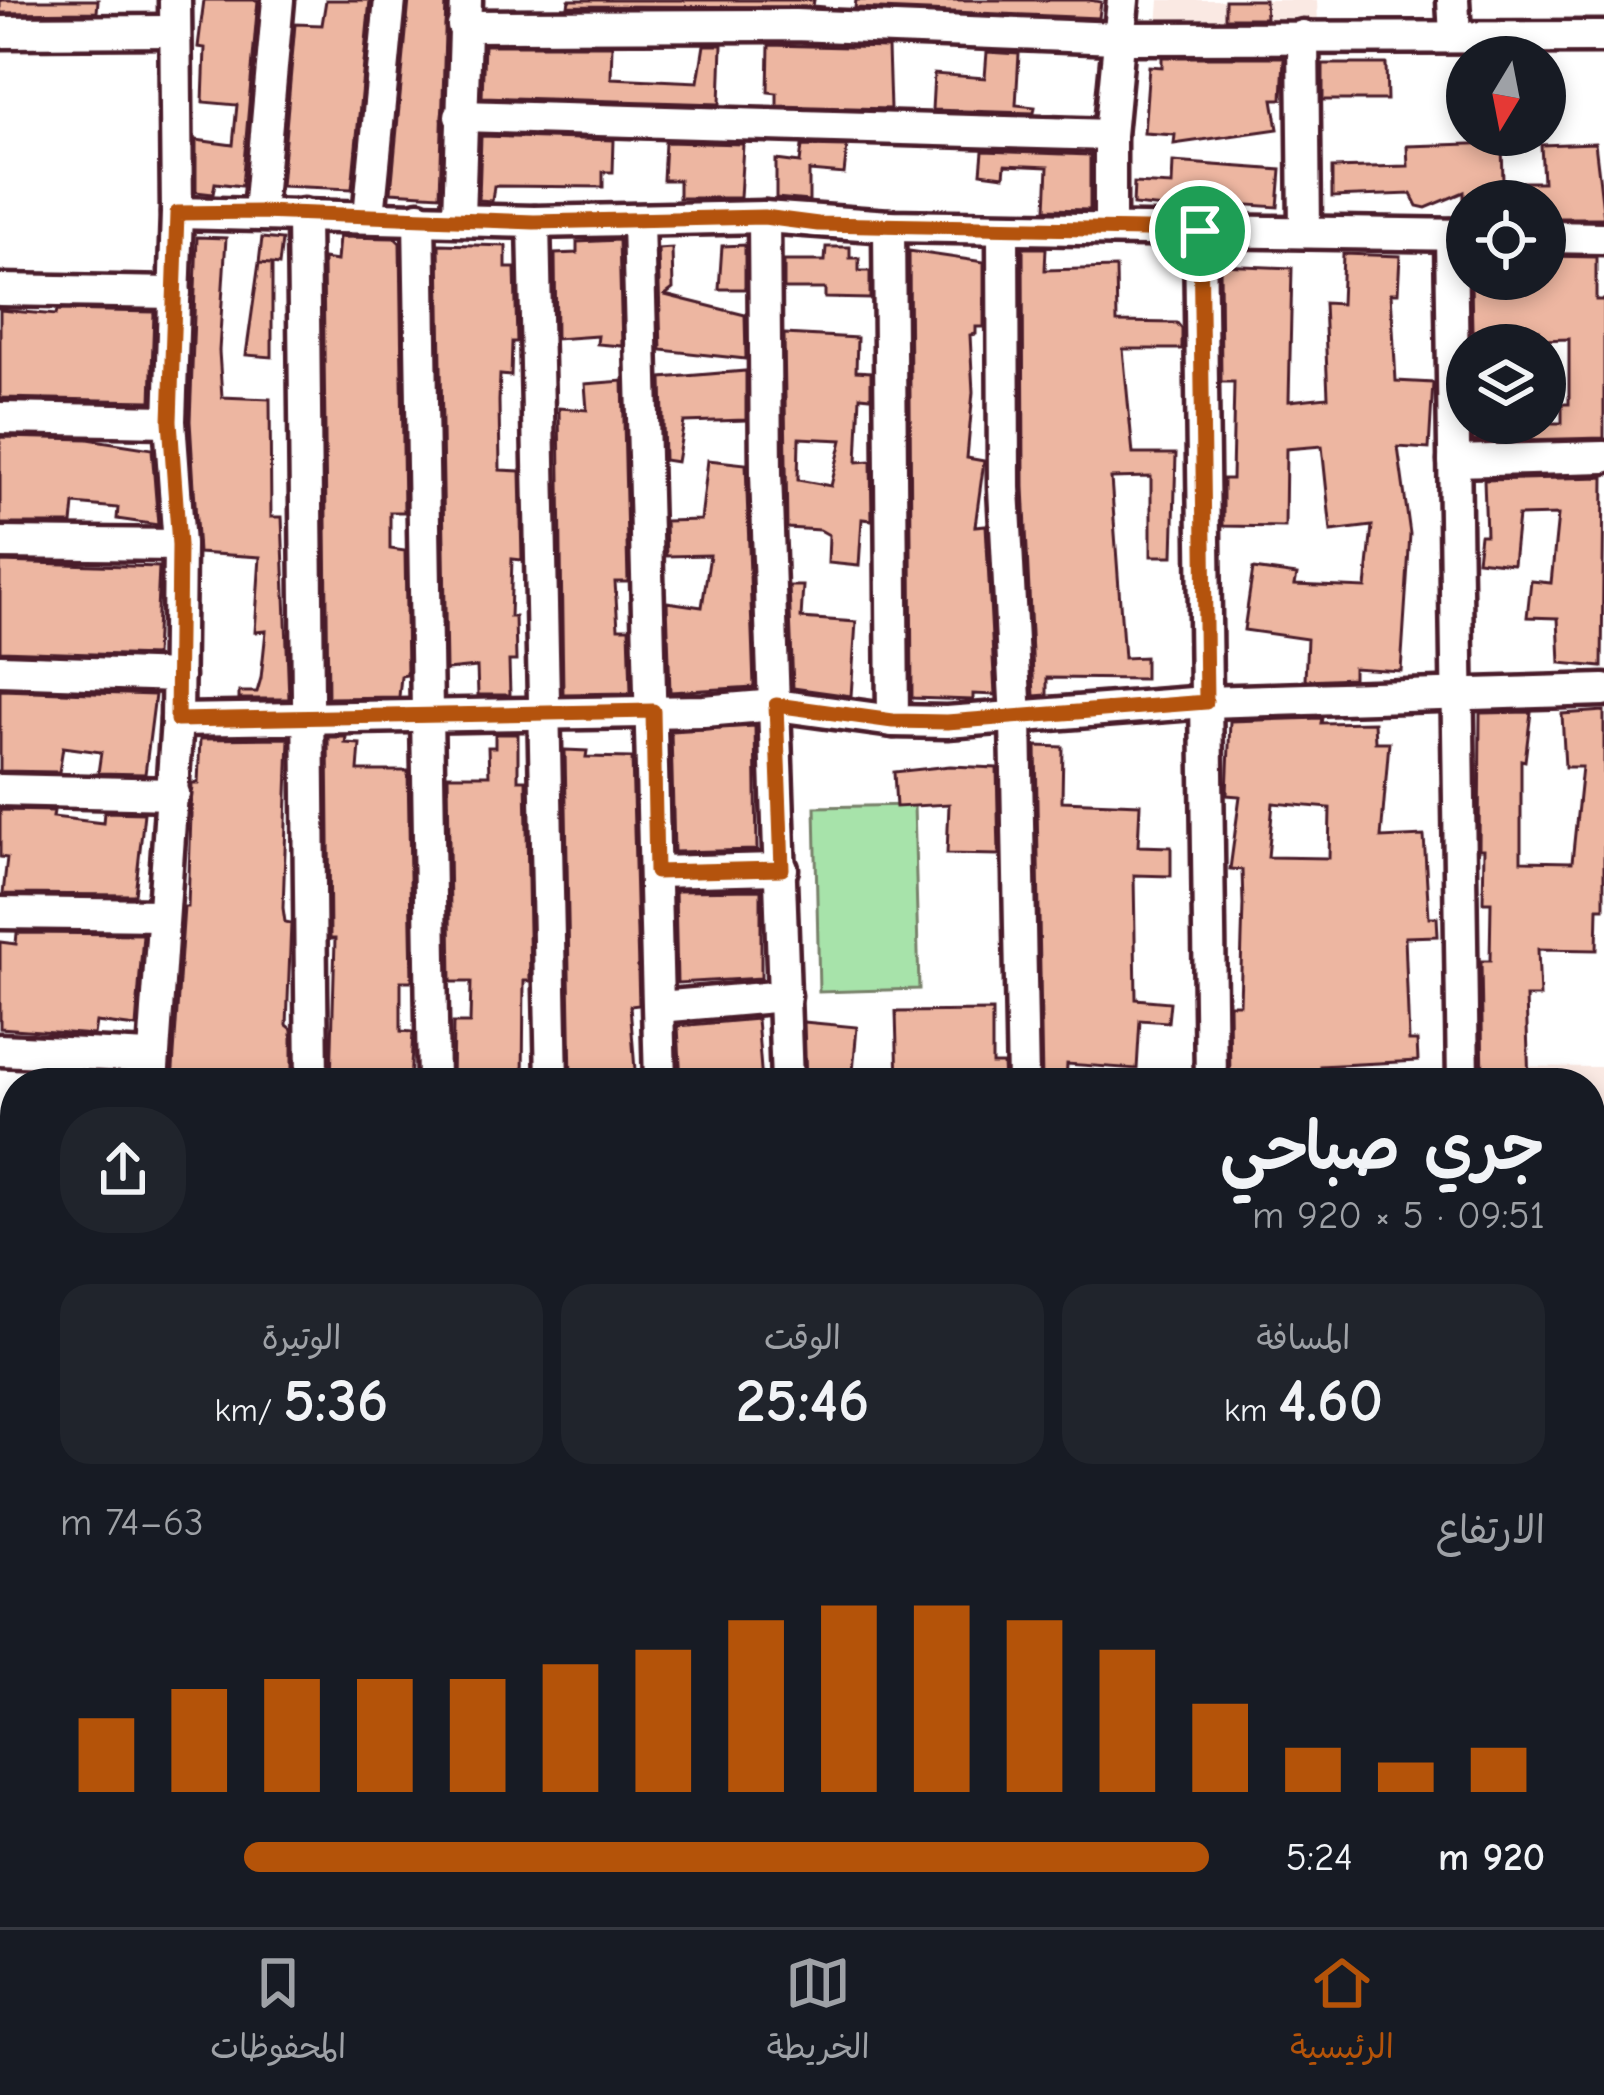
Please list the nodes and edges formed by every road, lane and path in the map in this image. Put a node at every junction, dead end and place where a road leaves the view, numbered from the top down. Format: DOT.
graph roads {
  1 [pos="176,0"];
  2 [pos="278,0"];
  3 [pos="391,0"];
  4 [pos="1123,0"];
  5 [pos="1453,0"];
  6 [pos="464,13"];
  7 [pos="172,32"];
  8 [pos="1,35"];
  9 [pos="1455,35"];
  10 [pos="1303,36"];
  11 [pos="1117,38"];
  12 [pos="1604,38"];
  13 [pos="460,116"];
  14 [pos="1110,135"];
  15 [pos="260,212"];
  16 [pos="177,213"];
  17 [pos="303,215"];
  18 [pos="369,216"];
  19 [pos="419,217"];
  20 [pos="764,217"];
  21 [pos="459,218"];
  22 [pos="638,221"];
  23 [pos="534,222"];
  24 [pos="889,226"];
  25 [pos="1003,229"];
  26 [pos="1110,229"];
  27 [pos="1200,231"];
  28 [pos="1305,231"];
  29 [pos="1446,235"];
  30 [pos="1566,237"];
  31 [pos="1604,238"];
  32 [pos="0,290"];
  33 [pos="175,293"];
  34 [pos="1458,300"];
  35 [pos="0,418"];
  36 [pos="170,421"];
  37 [pos="1604,457"];
  38 [pos="1454,461"];
  39 [pos="0,543"];
  40 [pos="179,545"];
  41 [pos="0,670"];
  42 [pos="178,676"];
  43 [pos="1604,690"];
  44 [pos="1457,692"];
  45 [pos="1206,702"];
  46 [pos="776,705"];
  47 [pos="653,711"];
  48 [pos="546,713"];
  49 [pos="427,716"];
  50 [pos="309,718"];
  51 [pos="1016,719"];
  52 [pos="177,720"];
  53 [pos="893,721"];
  54 [pos="0,790"];
  55 [pos="174,794"];
  56 [pos="782,869"];
  57 [pos="656,872"];
  58 [pos="0,913"];
  59 [pos="163,915"];
  60 [pos="785,996"];
  61 [pos="659,1007"];
  62 [pos="0,1050"];
  63 [pos="136,1068"];
  64 [pos="151,1068"];
  65 [pos="312,1068"];
  66 [pos="433,1068"];
  67 [pos="552,1068"];
  68 [pos="661,1068"];
  69 [pos="787,1068"];
  70 [pos="1023,1068"];
  71 [pos="1211,1068"];
  72 [pos="1463,1068"];
  1 -- 7 [label="street"];
  2 -- 15 [label="street"];
  3 -- 18 [label="street"];
  4 -- 11 [label="street"];
  5 -- 9 [label="street"];
  6 -- 11 [label="street"];
  6 -- 13 [label="street"];
  7 -- 8 [label="street"];
  7 -- 16 [label="street"];
  9 -- 10 [label="street"];
  9 -- 12 [label="street"];
  10 -- 11 [label="street"];
  10 -- 28 [label="street"];
  11 -- 14 [label="street"];
  13 -- 14 [label="street"];
  13 -- 21 [label="street"];
  14 -- 26 [label="street"];
  15 -- 16 [label="street"];
  15 -- 17 [label="street"];
  16 -- 33 [label="street"];
  17 -- 18 [label="street"];
  17 -- 50 [label="street"];
  18 -- 19 [label="street"];
  19 -- 21 [label="street"];
  19 -- 49 [label="street"];
  20 -- 22 [label="street"];
  20 -- 24 [label="street"];
  20 -- 46 [label="street"];
  21 -- 23 [label="street"];
  22 -- 23 [label="street"];
  22 -- 47 [label="street"];
  23 -- 48 [label="street"];
  24 -- 25 [label="street"];
  24 -- 53 [label="street"];
  25 -- 26 [label="street"];
  25 -- 51 [label="street"];
  26 -- 27 [label="street"];
  27 -- 28 [label="street"];
  27 -- 45 [label="street"];
  28 -- 29 [label="street"];
  30 -- 31 [label="street"];
  32 -- 33 [label="street"];
  33 -- 36 [label="street"];
  34 -- 38 [label="street"];
  35 -- 36 [label="street"];
  36 -- 40 [label="street"];
  37 -- 38 [label="street"];
  38 -- 44 [label="street"];
  39 -- 40 [label="street"];
  40 -- 42 [label="street"];
  41 -- 42 [label="street"];
  42 -- 52 [label="street"];
  43 -- 44 [label="street"];
  44 -- 45 [label="street"];
  44 -- 72 [label="street"];
  45 -- 51 [label="street"];
  45 -- 71 [label="street"];
  46 -- 47 [label="street"];
  46 -- 53 [label="street"];
  46 -- 56 [label="street"];
  47 -- 48 [label="street"];
  47 -- 57 [label="street"];
  48 -- 49 [label="street"];
  48 -- 67 [label="street"];
  49 -- 50 [label="street"];
  49 -- 66 [label="street"];
  50 -- 52 [label="street"];
  50 -- 65 [label="street"];
  51 -- 53 [label="street"];
  51 -- 70 [label="street"];
  52 -- 55 [label="street"];
  54 -- 55 [label="street"];
  55 -- 59 [label="street"];
  56 -- 57 [label="street"];
  56 -- 60 [label="street"];
  57 -- 61 [label="street"];
  58 -- 59 [label="street"];
  59 -- 64 [label="street"];
  60 -- 61 [label="street"];
  60 -- 69 [label="street"];
  61 -- 68 [label="street"];
  62 -- 63 [label="street"];
}
